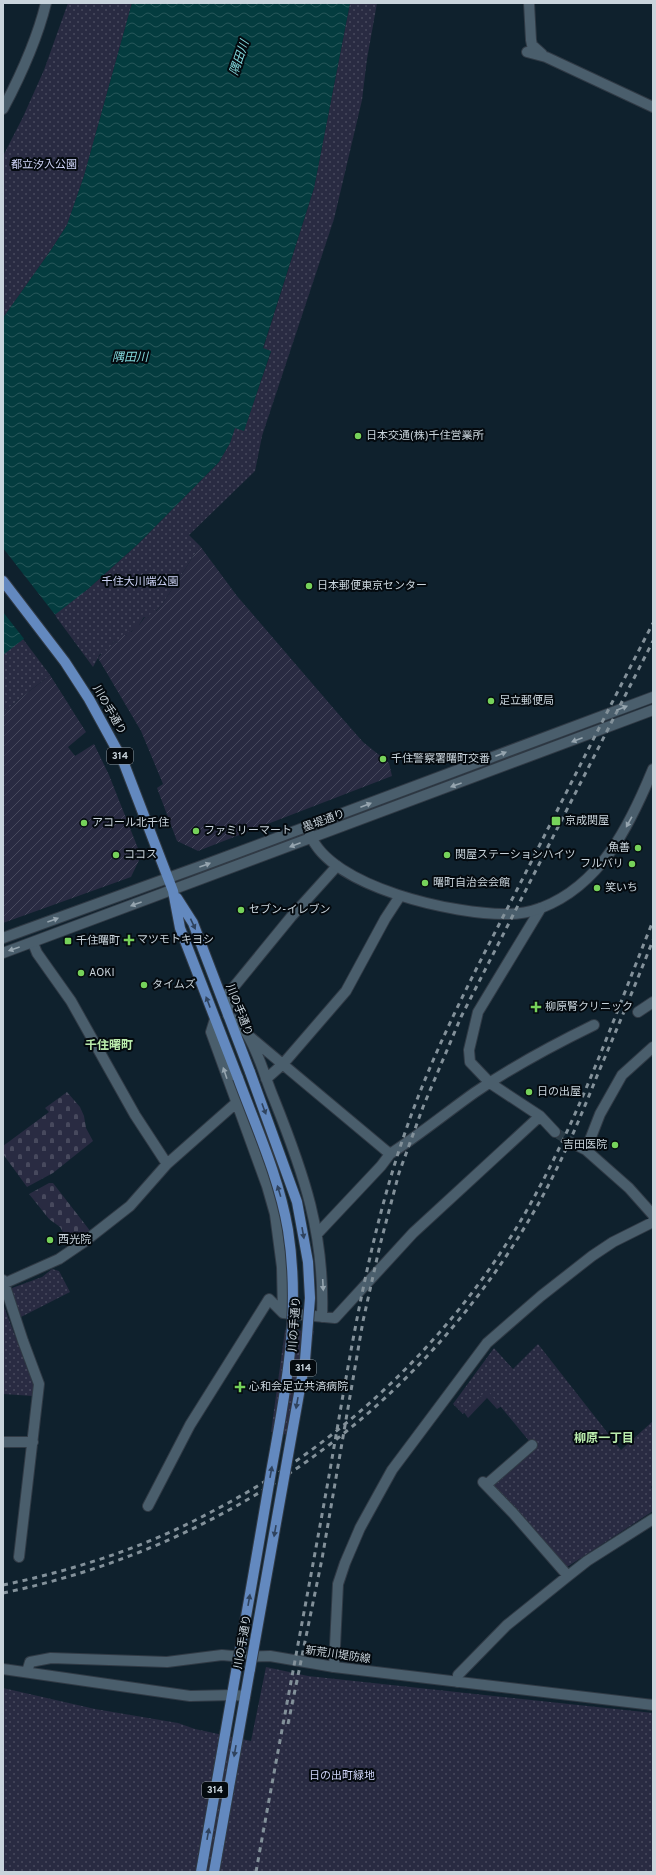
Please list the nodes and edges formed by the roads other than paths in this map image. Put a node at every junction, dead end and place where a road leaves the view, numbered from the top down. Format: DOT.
graph roads {
  1 [pos="46,3"];
  2 [pos="530,3"];
  3 [pos="527,52"];
  4 [pos="546,57"];
  5 [pos="653,106"];
  6 [pos="3,109"];
  7 [pos="3,581"];
  8 [pos="653,697"];
  9 [pos="653,710"];
  10 [pos="653,769"];
  11 [pos="308,827"];
  12 [pos="312,839"];
  13 [pos="337,866"];
  14 [pos="168,878"];
  15 [pos="173,891"];
  16 [pos="400,896"];
  17 [pos="541,908"];
  18 [pos="3,938"];
  19 [pos="32,943"];
  20 [pos="3,953"];
  21 [pos="653,1002"];
  22 [pos="638,1012"];
  23 [pos="228,1015"];
  24 [pos="215,1019"];
  25 [pos="594,1025"];
  26 [pos="246,1034"];
  27 [pos="653,1047"];
  28 [pos="283,1064"];
  29 [pos="266,1079"];
  30 [pos="490,1083"];
  31 [pos="236,1103"];
  32 [pos="540,1116"];
  33 [pos="556,1132"];
  34 [pos="390,1154"];
  35 [pos="167,1164"];
  36 [pos="653,1215"];
  37 [pos="653,1222"];
  38 [pos="318,1233"];
  39 [pos="3,1282"];
  40 [pos="282,1313"];
  41 [pos="322,1317"];
  42 [pos="3,1442"];
  43 [pos="33,1442"];
  44 [pos="532,1445"];
  45 [pos="148,1506"];
  46 [pos="653,1519"];
  47 [pos="19,1557"];
  48 [pos="568,1576"];
  49 [pos="334,1667"];
  50 [pos="3,1669"];
  51 [pos="27,1672"];
  52 [pos="458,1682"];
  53 [pos="233,1694"];
  54 [pos="245,1696"];
  55 [pos="653,1705"];
  56 [pos="201,1872"];
  57 [pos="214,1872"];
  1 -- 6 [label="street"];
  2 -- 4 [label="street"];
  3 -- 4 [label="street"];
  4 -- 5 [label="street"];
  7 -- 14 [label="main road, 川の手通り / 314"];
  11 -- 8 [label="street, 墨堤通り, one-way"];
  9 -- 12 [label="street, 墨堤通り, one-way"];
  10 -- 17 [label="street, one-way"];
  11 -- 12 [label="street"];
  14 -- 11 [label="street, 墨堤通り, one-way"];
  12 -- 13 [label="street"];
  12 -- 15 [label="street, 墨堤通り, one-way"];
  13 -- 16 [label="street"];
  13 -- 23 [label="street"];
  14 -- 15 [label="main road, 川の手通り / 314"];
  18 -- 14 [label="street, 墨堤通り, one-way"];
  15 -- 19 [label="street, 墨堤通り, one-way"];
  15 -- 23 [label="main road, 川の手通り / 314, one-way"];
  24 -- 15 [label="main road, 川の手通り / 314, one-way"];
  16 -- 17 [label="street"];
  16 -- 28 [label="street"];
  17 -- 30 [label="street"];
  19 -- 20 [label="street, 墨堤通り, one-way"];
  19 -- 35 [label="street"];
  21 -- 22 [label="street"];
  23 -- 26 [label="street"];
  23 -- 54 [label="main road, 川の手通り / 314, one-way, bridge"];
  31 -- 24 [label="street, one-way"];
  53 -- 24 [label="main road, 川の手通り / 314, one-way, bridge"];
  25 -- 30 [label="street"];
  26 -- 28 [label="street"];
  26 -- 29 [label="street"];
  27 -- 36 [label="street"];
  28 -- 29 [label="street"];
  28 -- 34 [label="street"];
  29 -- 38 [label="street"];
  30 -- 32 [label="street"];
  30 -- 34 [label="street"];
  31 -- 35 [label="street"];
  31 -- 40 [label="street"];
  32 -- 33 [label="street"];
  32 -- 41 [label="street"];
  34 -- 38 [label="street"];
  35 -- 39 [label="street"];
  37 -- 49 [label="street"];
  38 -- 41 [label="street, one-way"];
  39 -- 43 [label="street"];
  40 -- 41 [label="street"];
  40 -- 45 [label="street"];
  42 -- 43 [label="street"];
  43 -- 47 [label="street"];
  44 -- 48 [label="street"];
  46 -- 48 [label="street"];
  48 -- 52 [label="street"];
  49 -- 51 [label="street, 新荒川堤防線"];
  49 -- 52 [label="street, 新荒川堤防線"];
  50 -- 51 [label="street"];
  51 -- 53 [label="street"];
  52 -- 55 [label="street, 新荒川堤防線"];
  53 -- 54 [label="street"];
  56 -- 53 [label="main road, 川の手通り / 314, one-way"];
  54 -- 57 [label="main road, 川の手通り / 314, one-way"];
}
